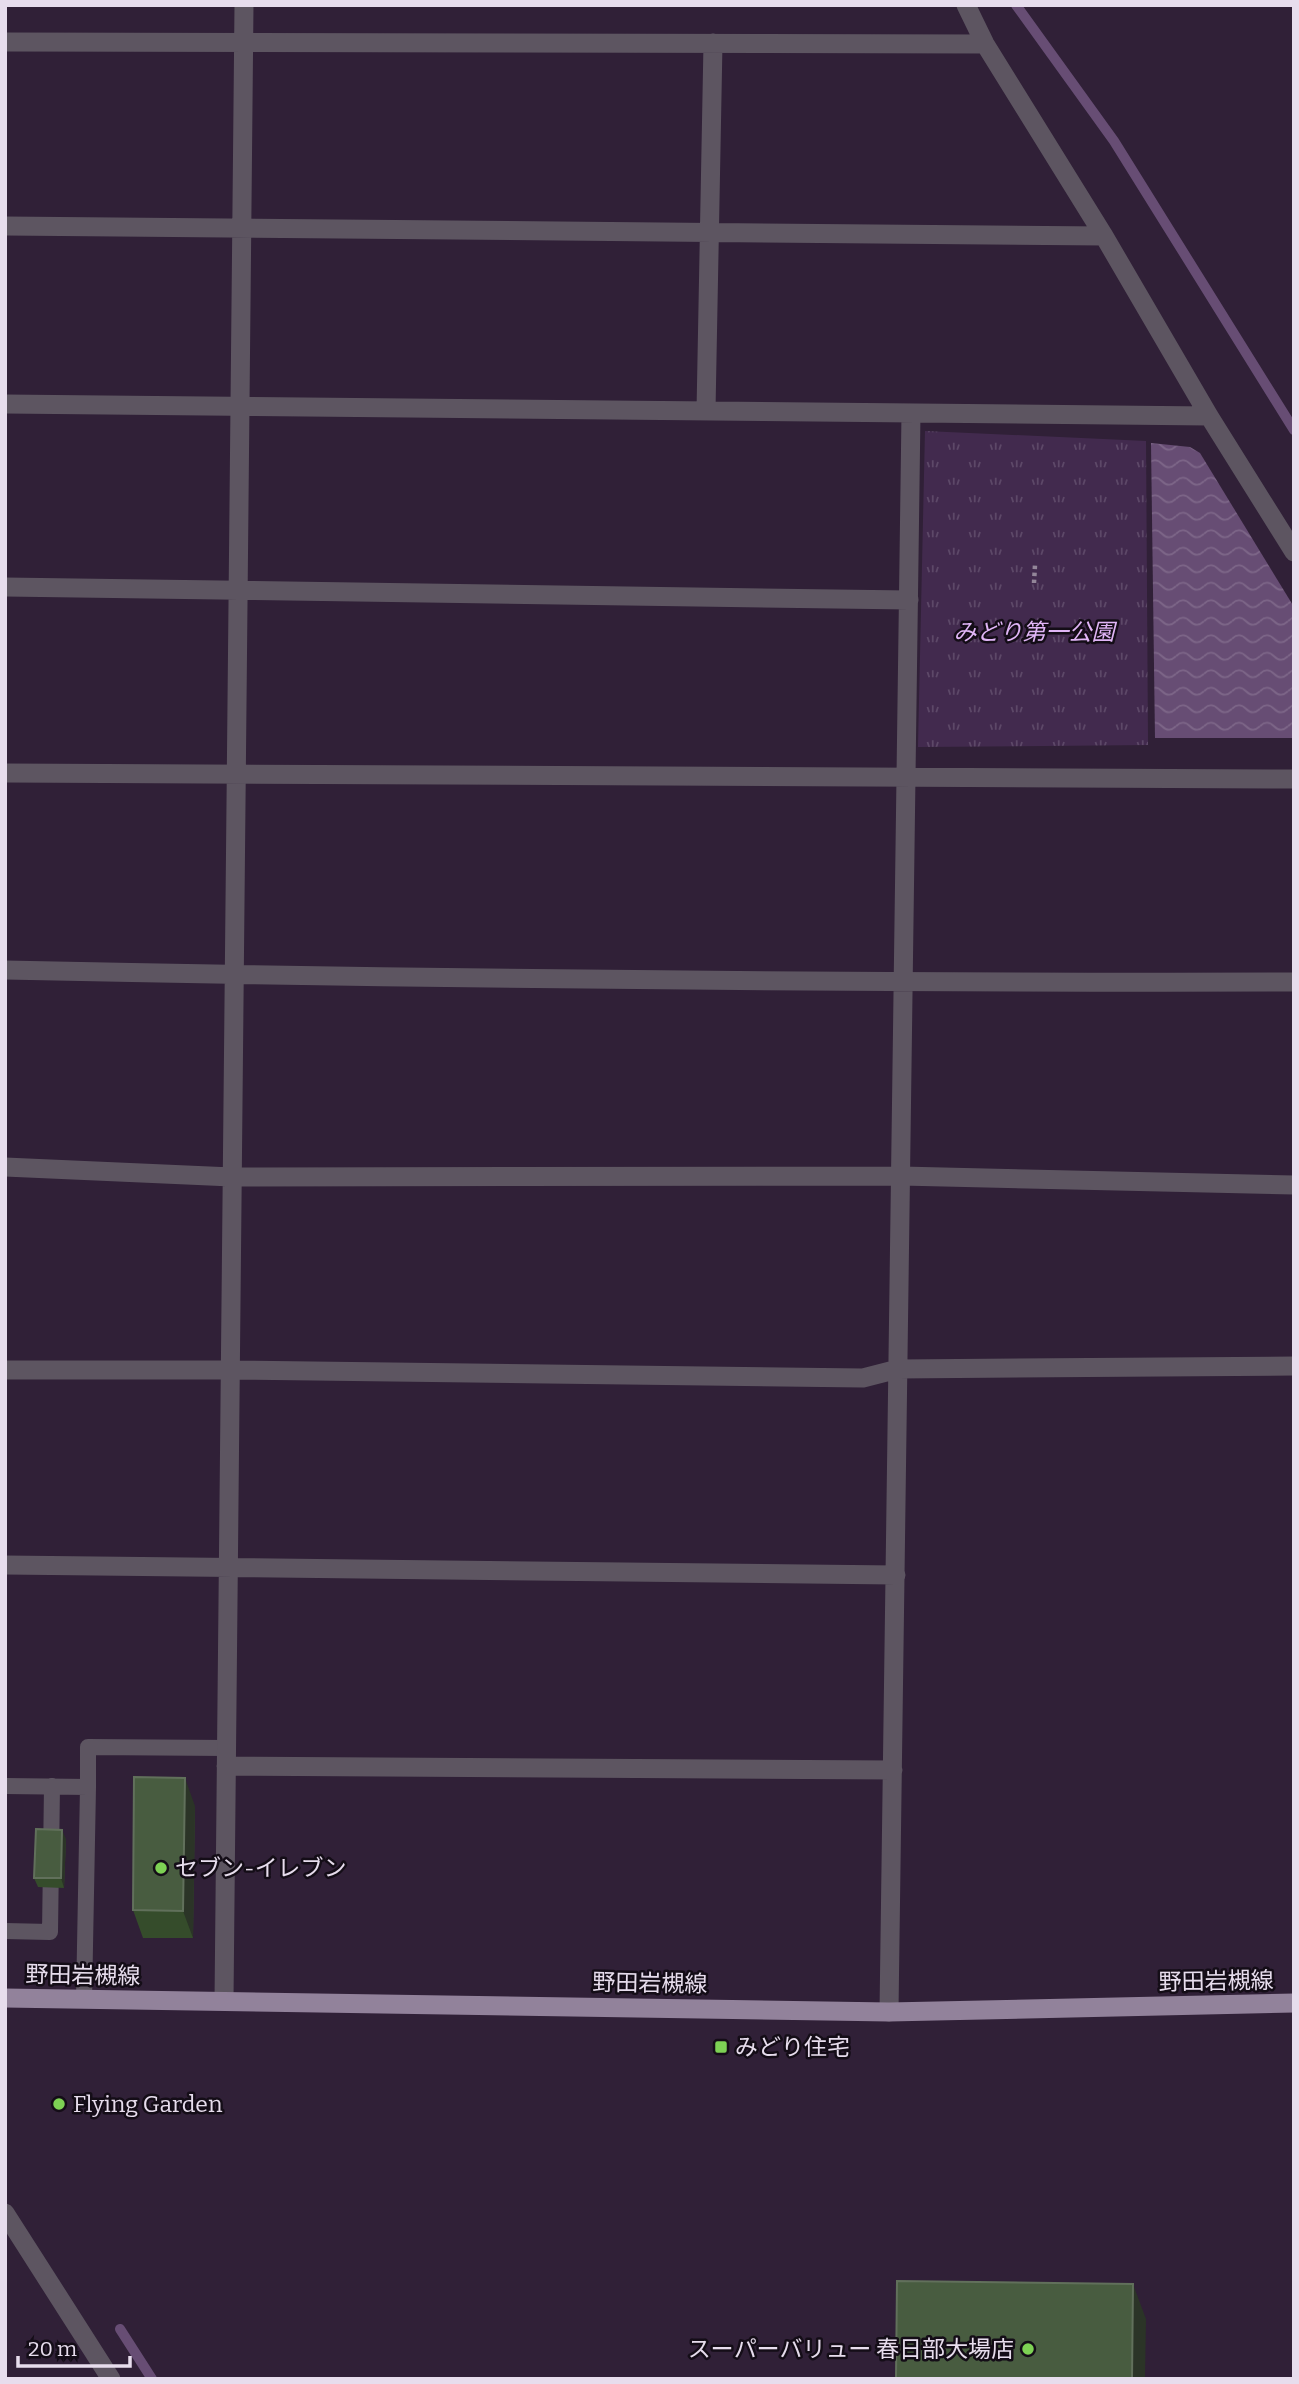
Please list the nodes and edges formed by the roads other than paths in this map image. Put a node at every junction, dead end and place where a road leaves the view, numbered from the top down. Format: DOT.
graph roads {
  1 [pos="244,5"];
  2 [pos="965,5"];
  3 [pos="5,42"];
  4 [pos="243,42"];
  5 [pos="713,43"];
  6 [pos="985,44"];
  7 [pos="5,226"];
  8 [pos="242,229"];
  9 [pos="710,232"];
  10 [pos="1104,236"];
  11 [pos="5,404"];
  12 [pos="240,407"];
  13 [pos="706,411"];
  14 [pos="911,413"];
  15 [pos="1209,416"];
  16 [pos="1294,552"];
  17 [pos="5,587"];
  18 [pos="238,590"];
  19 [pos="909,600"];
  20 [pos="5,773"];
  21 [pos="236,774"];
  22 [pos="906,777"];
  23 [pos="1294,779"];
  24 [pos="5,970"];
  25 [pos="235,975"];
  26 [pos="1294,982"];
  27 [pos="904,983"];
  28 [pos="5,1167"];
  29 [pos="901,1176"];
  30 [pos="232,1177"];
  31 [pos="1294,1185"];
  32 [pos="1294,1366"];
  33 [pos="898,1369"];
  34 [pos="5,1370"];
  35 [pos="230,1370"];
  36 [pos="5,1565"];
  37 [pos="228,1566"];
  38 [pos="896,1575"];
  39 [pos="227,1757"];
  40 [pos="892,1770"];
  41 [pos="5,1786"];
  42 [pos="52,1786"];
  43 [pos="88,1787"];
  44 [pos="5,1931"];
  45 [pos="5,1998"];
  46 [pos="85,1999"];
  47 [pos="224,2001"];
  48 [pos="1294,2003"];
  49 [pos="889,2012"];
  50 [pos="5,2213"];
  51 [pos="111,2379"];
  1 -- 4 [label="street"];
  2 -- 6 [label="street"];
  3 -- 4 [label="street"];
  4 -- 5 [label="street"];
  4 -- 8 [label="street"];
  5 -- 6 [label="street"];
  5 -- 9 [label="street"];
  6 -- 10 [label="street"];
  7 -- 8 [label="street"];
  8 -- 9 [label="street"];
  8 -- 12 [label="street"];
  9 -- 10 [label="street"];
  9 -- 13 [label="street"];
  10 -- 15 [label="street"];
  11 -- 12 [label="street"];
  12 -- 13 [label="street"];
  12 -- 18 [label="street"];
  13 -- 14 [label="street"];
  14 -- 15 [label="street"];
  14 -- 19 [label="street"];
  15 -- 16 [label="street"];
  17 -- 18 [label="street"];
  18 -- 19 [label="street"];
  18 -- 21 [label="street"];
  19 -- 22 [label="street"];
  20 -- 21 [label="street"];
  21 -- 22 [label="street"];
  21 -- 25 [label="street"];
  22 -- 23 [label="street"];
  22 -- 27 [label="street"];
  24 -- 25 [label="street"];
  25 -- 27 [label="street"];
  25 -- 30 [label="street"];
  26 -- 27 [label="street"];
  27 -- 29 [label="street"];
  28 -- 30 [label="street"];
  29 -- 30 [label="street"];
  29 -- 31 [label="street"];
  29 -- 33 [label="street"];
  30 -- 35 [label="street"];
  32 -- 33 [label="street"];
  33 -- 35 [label="street"];
  33 -- 38 [label="street"];
  34 -- 35 [label="street"];
  35 -- 37 [label="street"];
  36 -- 37 [label="street"];
  37 -- 38 [label="street"];
  37 -- 39 [label="street"];
  38 -- 40 [label="street"];
  39 -- 40 [label="street"];
  39 -- 43 [label="lane"];
  39 -- 47 [label="street"];
  40 -- 49 [label="street"];
  41 -- 42 [label="lane"];
  42 -- 43 [label="lane"];
  42 -- 44 [label="lane"];
  43 -- 46 [label="lane"];
  45 -- 46 [label="main road, 野田岩槻線"];
  46 -- 47 [label="main road, 野田岩槻線"];
  47 -- 49 [label="main road, 野田岩槻線"];
  48 -- 49 [label="main road, 野田岩槻線"];
  50 -- 51 [label="street"];
}
